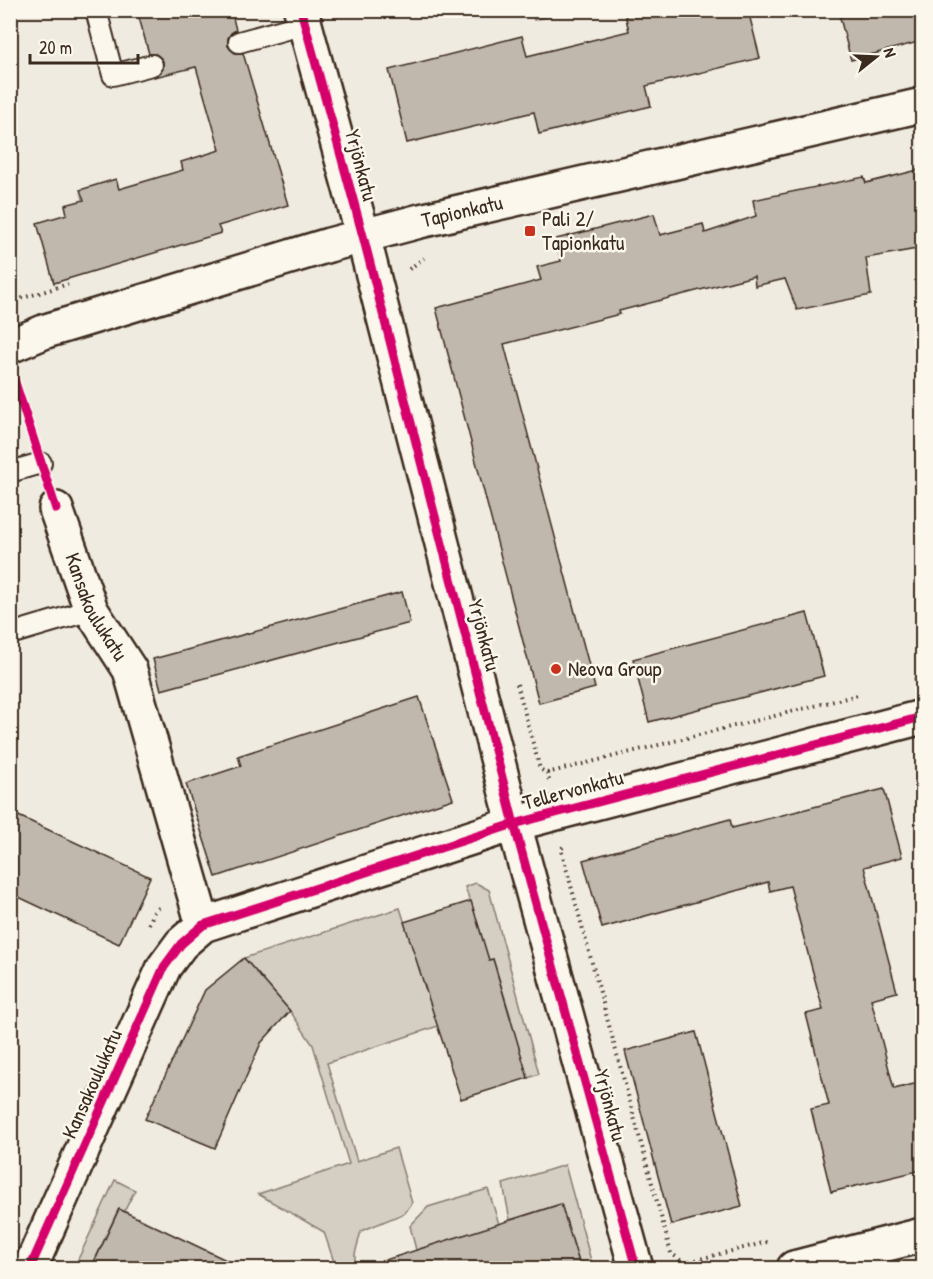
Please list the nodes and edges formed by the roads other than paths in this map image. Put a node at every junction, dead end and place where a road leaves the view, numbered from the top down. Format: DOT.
graph roads {
  1 [pos="96,10"];
  2 [pos="302,17"];
  3 [pos="239,42"];
  4 [pos="152,65"];
  5 [pos="922,105"];
  6 [pos="363,236"];
  7 [pos="10,346"];
  8 [pos="41,463"];
  9 [pos="10,472"];
  10 [pos="56,509"];
  11 [pos="91,610"];
  12 [pos="10,634"];
  13 [pos="922,717"];
  14 [pos="514,824"];
  15 [pos="203,925"];
  16 [pos="922,1235"];
  17 [pos="30,1269"];
  18 [pos="636,1269"];
  19 [pos="794,1269"];
  1 -- 4 [label="lane"];
  2 -- 3 [label="lane"];
  2 -- 6 [label="street, Yrjönkatu"];
  5 -- 6 [label="street, Tapionkatu"];
  6 -- 7 [label="street, Tapionkatu"];
  6 -- 14 [label="street, Yrjönkatu"];
  8 -- 9 [label="lane"];
  10 -- 11 [label="street, Kansakoulukatu"];
  11 -- 12 [label="lane"];
  11 -- 15 [label="street, Kansakoulukatu"];
  13 -- 14 [label="street, Tellervonkatu"];
  14 -- 15 [label="street, Tellervonkatu"];
  14 -- 18 [label="street, Yrjönkatu"];
  15 -- 17 [label="street, Kansakoulukatu"];
  16 -- 19 [label="street"];
}
